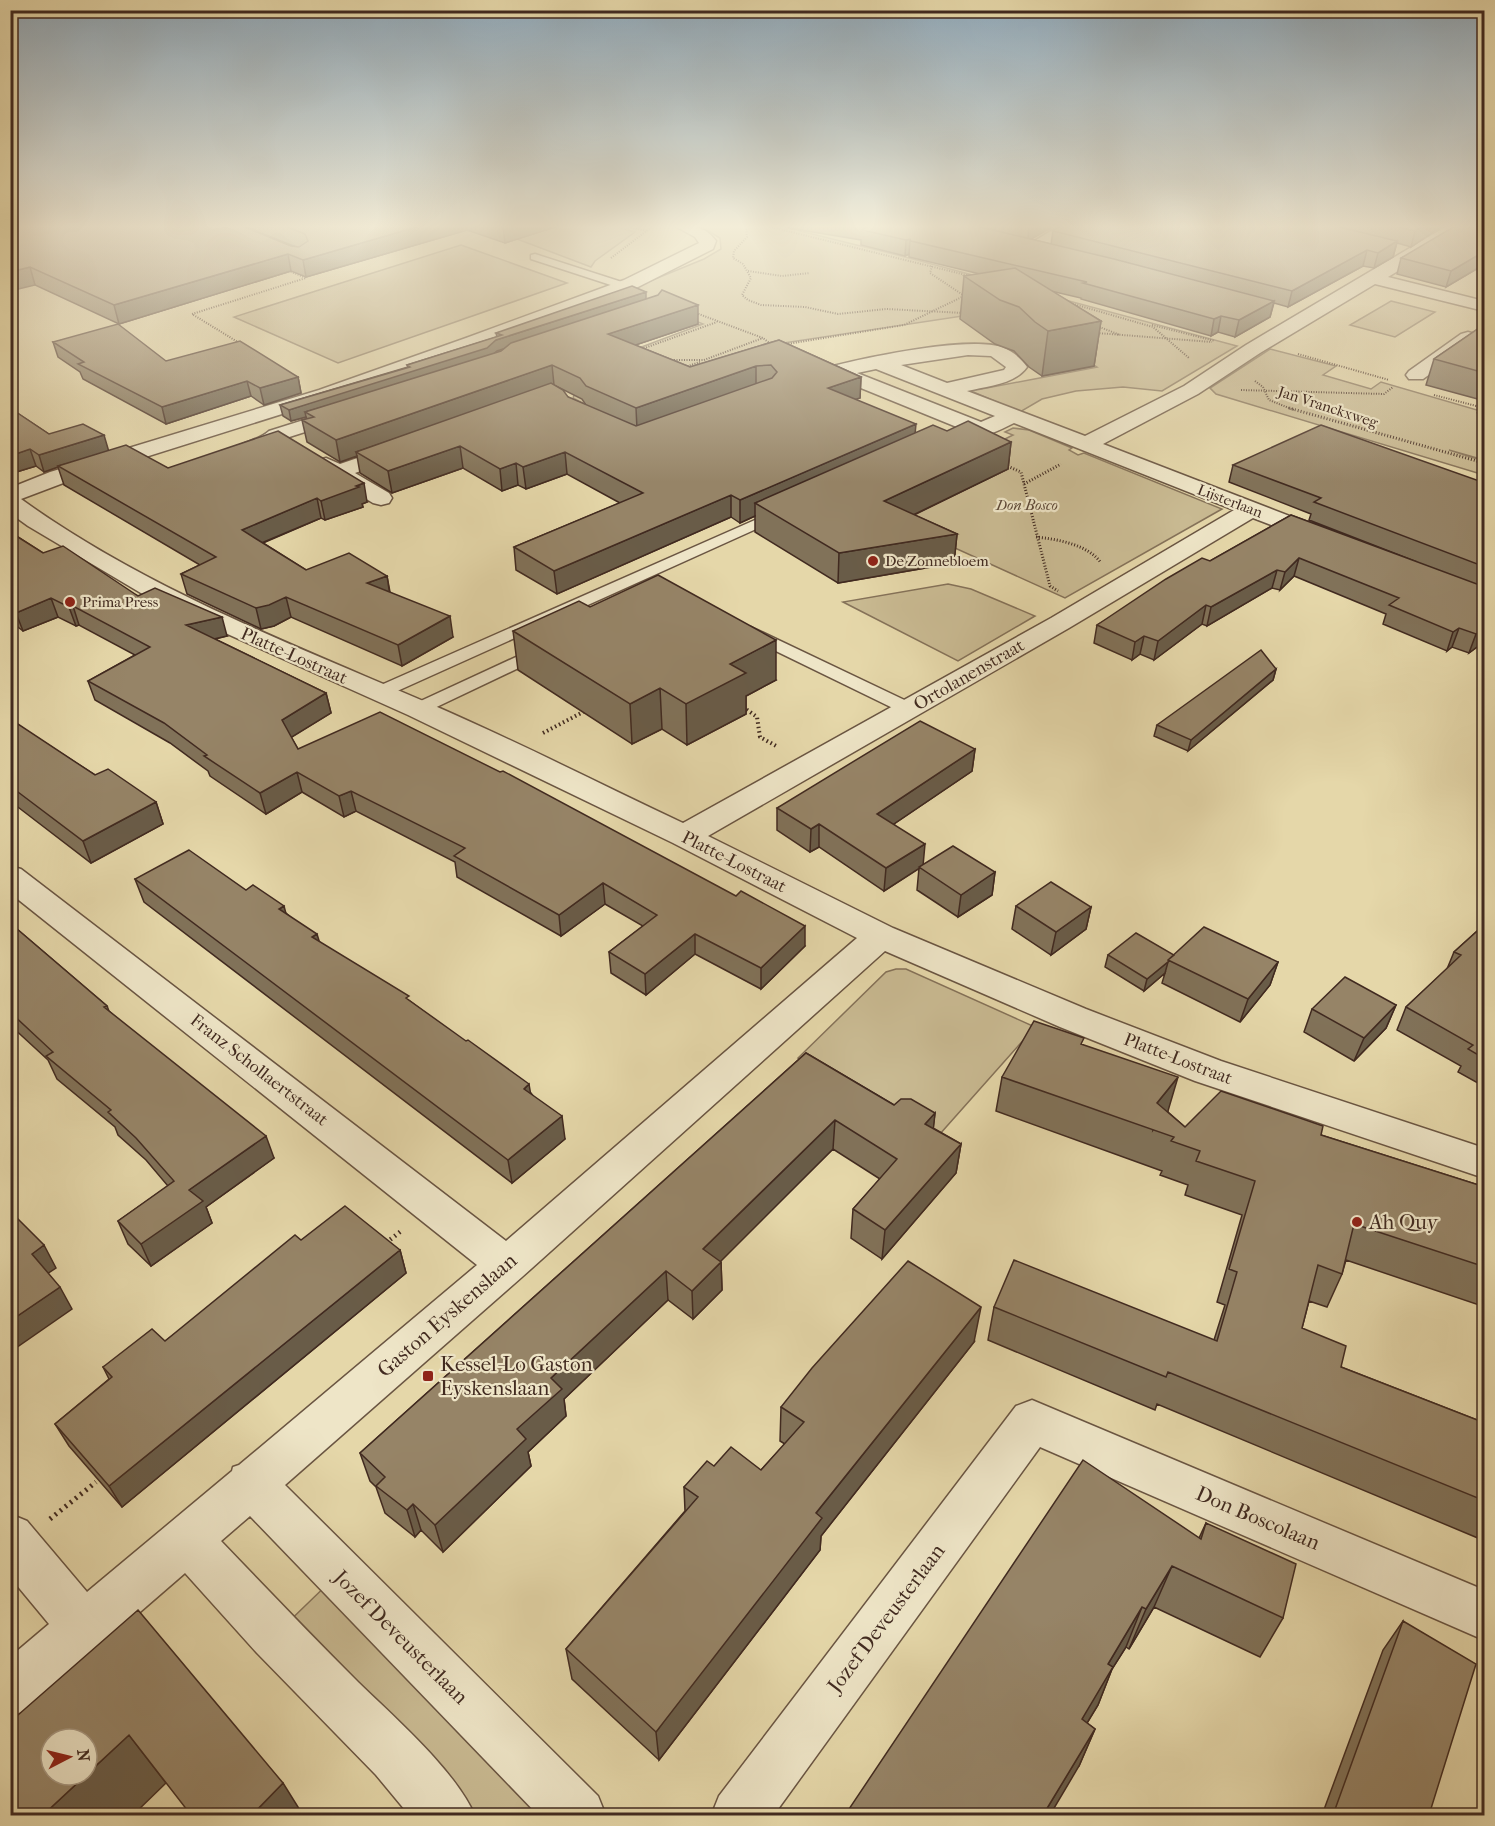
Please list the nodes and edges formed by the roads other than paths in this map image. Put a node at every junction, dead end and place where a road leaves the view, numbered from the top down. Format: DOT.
graph roads {
  1 [pos="556,311"];
  2 [pos="1318,311"];
  3 [pos="1283,313"];
  4 [pos="1305,319"];
  5 [pos="1485,327"];
  6 [pos="473,342"];
  7 [pos="497,353"];
  8 [pos="878,363"];
  9 [pos="1404,381"];
  10 [pos="944,390"];
  11 [pos="364,407"];
  12 [pos="1013,416"];
  13 [pos="249,419"];
  14 [pos="276,435"];
  15 [pos="425,440"];
  16 [pos="1086,444"];
  17 [pos="225,458"];
  18 [pos="338,472"];
  19 [pos="381,498"];
  20 [pos="14,507"];
  21 [pos="789,509"];
  22 [pos="1251,509"];
  23 [pos="1340,544"];
  24 [pos="732,623"];
  25 [pos="557,643"];
  26 [pos="378,693"];
  27 [pos="418,709"];
  28 [pos="909,709"];
  29 [pos="684,836"];
  30 [pos="10,876"];
  31 [pos="881,936"];
  32 [pos="1485,1163"];
  33 [pos="507,1265"];
  34 [pos="1032,1421"];
  35 [pos="250,1484"];
  36 [pos="187,1539"];
  37 [pos="14,1542"];
  38 [pos="1485,1615"];
  39 [pos="84,1628"];
  40 [pos="10,1691"];
  41 [pos="447,1815"];
  42 [pos="578,1815"];
  43 [pos="739,1815"];
  1 -- 6 [label="street"];
  2 -- 4 [label="street"];
  3 -- 4 [label="street"];
  4 -- 16 [label="street"];
  5 -- 9 [label="street"];
  6 -- 7 [label="street"];
  6 -- 13 [label="street"];
  8 -- 10 [label="street, Lijsterlaan"];
  8 -- 10 [label="street"];
  8 -- 12 [label="street"];
  10 -- 12 [label="street, Lijsterlaan"];
  11 -- 14 [label="street"];
  12 -- 16 [label="street, Lijsterlaan"];
  13 -- 14 [label="street"];
  13 -- 20 [label="street"];
  14 -- 17 [label="street"];
  14 -- 18 [label="street"];
  15 -- 18 [label="street"];
  16 -- 22 [label="street, Lijsterlaan"];
  18 -- 19 [label="street"];
  20 -- 26 [label="street, Platte-Lostraat"];
  21 -- 26 [label="lane"];
  22 -- 23 [label="street, Lijsterlaan"];
  22 -- 28 [label="street, Ortolanenstraat"];
  24 -- 28 [label="lane"];
  25 -- 27 [label="lane"];
  26 -- 27 [label="street, Platte-Lostraat"];
  27 -- 29 [label="street, Platte-Lostraat"];
  28 -- 29 [label="street, Ortolanenstraat"];
  29 -- 31 [label="street, Platte-Lostraat"];
  30 -- 33 [label="street, Franz Schollaertstraat"];
  31 -- 32 [label="street, Platte-Lostraat"];
  31 -- 33 [label="street, Gaston Eyskenslaan"];
  33 -- 35 [label="street, Gaston Eyskenslaan"];
  34 -- 38 [label="street, Don Boscolaan"];
  34 -- 43 [label="street, Jozef Deveusterlaan"];
  35 -- 36 [label="street, Gaston Eyskenslaan"];
  35 -- 42 [label="street, Jozef Deveusterlaan"];
  36 -- 39 [label="street, Gaston Eyskenslaan"];
  36 -- 41 [label="street"];
  37 -- 39 [label="street"];
  39 -- 40 [label="street, Gaston Eyskenslaan"];
}
